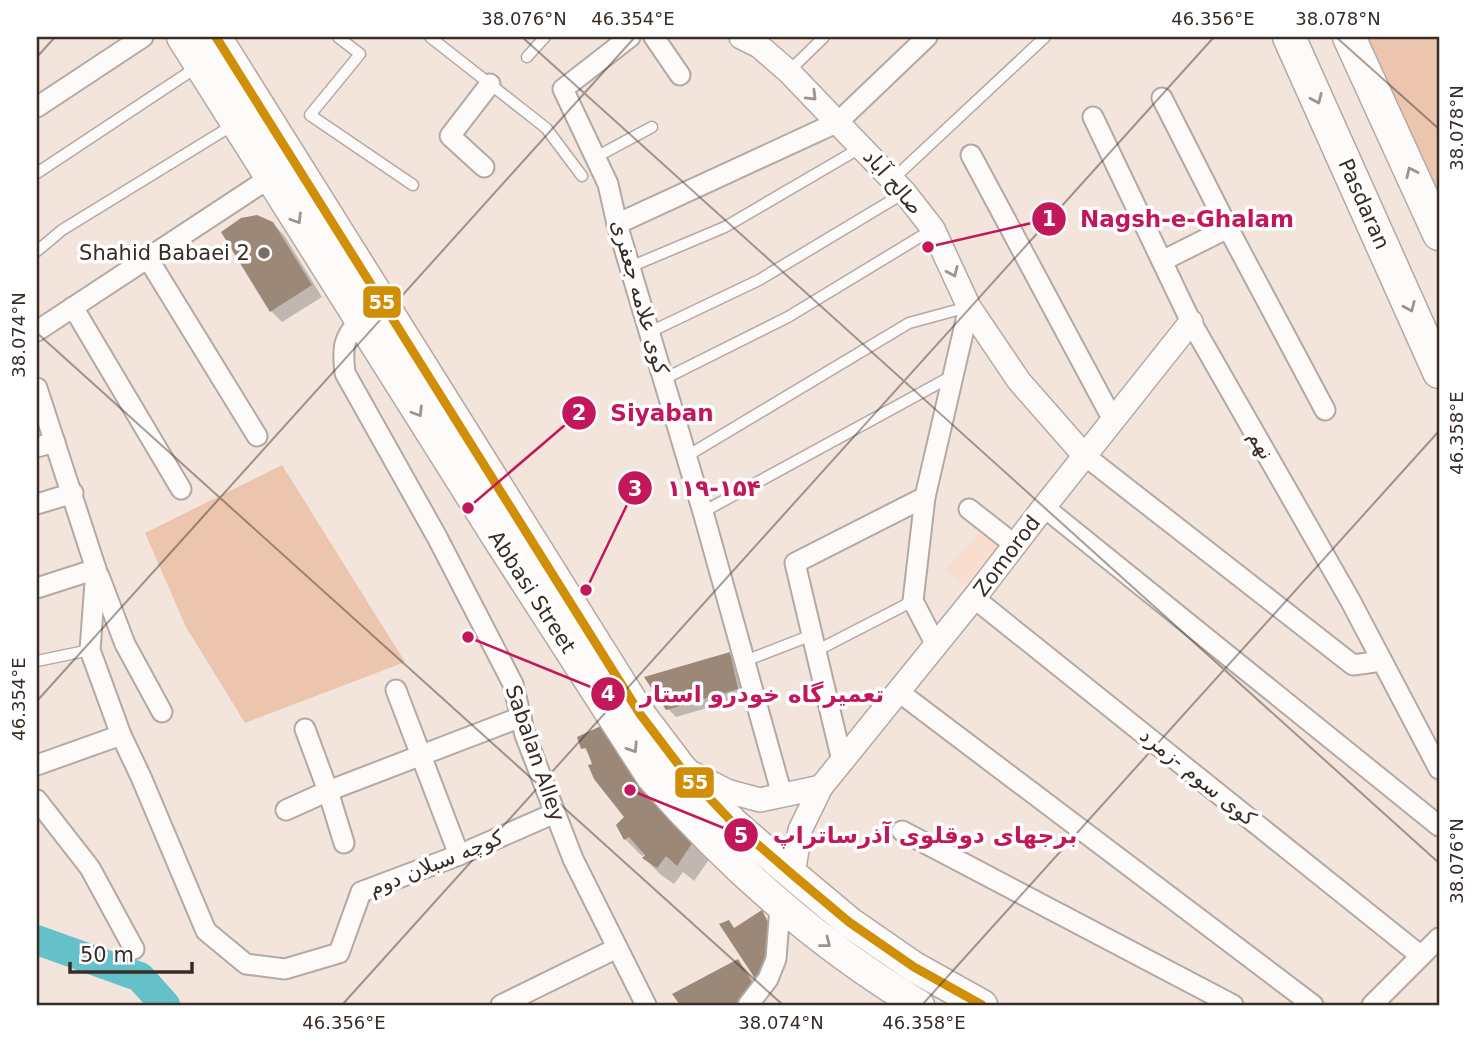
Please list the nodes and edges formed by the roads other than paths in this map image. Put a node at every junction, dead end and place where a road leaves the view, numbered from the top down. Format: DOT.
graph roads {
  1 [pos="143,37"];
  2 [pos="182,37"];
  3 [pos="216,37"];
  4 [pos="338,37"];
  5 [pos="430,37"];
  6 [pos="545,37"];
  7 [pos="630,37"];
  8 [pos="654,37"];
  9 [pos="741,37"];
  10 [pos="824,37"];
  11 [pos="927,37"];
  12 [pos="1045,37"];
  13 [pos="1289,37"];
  14 [pos="1349,37"];
  15 [pos="527,57"];
  16 [pos="200,64"];
  17 [pos="789,72"];
  18 [pos="680,75"];
  19 [pos="490,84"];
  20 [pos="233,90"];
  21 [pos="1162,98"];
  22 [pos="37,107"];
  23 [pos="1093,117"];
  24 [pos="838,122"];
  25 [pos="237,123"];
  26 [pos="652,127"];
  27 [pos="863,147"];
  28 [pos="971,155"];
  29 [pos="596,157"];
  30 [pos="484,167"];
  31 [pos="37,173"];
  32 [pos="582,176"];
  33 [pos="271,177"];
  34 [pos="413,185"];
  35 [pos="899,186"];
  36 [pos="617,224"];
  37 [pos="1228,228"];
  38 [pos="933,229"];
  39 [pos="1439,234"];
  40 [pos="37,251"];
  41 [pos="148,257"];
  42 [pos="1161,261"];
  43 [pos="630,267"];
  44 [pos="72,307"];
  45 [pos="969,307"];
  46 [pos="360,319"];
  47 [pos="1191,323"];
  48 [pos="37,331"];
  49 [pos="650,332"];
  50 [pos="1439,372"];
  51 [pos="953,376"];
  52 [pos="663,379"];
  53 [pos="37,388"];
  54 [pos="1325,410"];
  55 [pos="1113,420"];
  56 [pos="257,436"];
  57 [pos="46,444"];
  58 [pos="687,456"];
  59 [pos="1084,456"];
  60 [pos="181,489"];
  61 [pos="73,493"];
  62 [pos="925,497"];
  63 [pos="37,504"];
  64 [pos="1044,507"];
  65 [pos="969,509"];
  66 [pos="703,512"];
  67 [pos="509,530"];
  68 [pos="1015,545"];
  69 [pos="96,569"];
  70 [pos="37,588"];
  71 [pos="974,598"];
  72 [pos="912,601"];
  73 [pos="814,643"];
  74 [pos="936,645"];
  75 [pos="90,650"];
  76 [pos="37,660"];
  77 [pos="745,661"];
  78 [pos="1382,661"];
  79 [pos="396,690"];
  80 [pos="899,692"];
  81 [pos="162,712"];
  82 [pos="521,717"];
  83 [pos="305,729"];
  84 [pos="121,735"];
  85 [pos="422,755"];
  86 [pos="842,761"];
  87 [pos="37,765"];
  88 [pos="681,768"];
  89 [pos="1439,769"];
  90 [pos="821,787"];
  91 [pos="328,791"];
  92 [pos="782,795"];
  93 [pos="37,800"];
  94 [pos="286,810"];
  95 [pos="555,813"];
  96 [pos="1439,826"];
  97 [pos="902,831"];
  98 [pos="344,843"];
  99 [pos="459,855"];
  100 [pos="793,875"];
  101 [pos="780,907"];
  102 [pos="1439,938"];
  103 [pos="617,948"];
  104 [pos="134,949"];
  105 [pos="1421,956"];
  106 [pos="501,1005"];
  107 [pos="646,1005"];
  108 [pos="748,1005"];
  109 [pos="919,1005"];
  110 [pos="982,1005"];
  111 [pos="1233,1005"];
  112 [pos="1313,1005"];
  113 [pos="1372,1005"];
  1 -- 22 [label="street"];
  2 -- 16 [label="main road, Abbasi Street"];
  3 -- 20 [label="main road, Abbasi Street"];
  4 -- 34 [label="lane"];
  5 -- 19 [label="lane"];
  6 -- 15 [label="lane"];
  7 -- 29 [label="street, کوی علامه جعفری"];
  8 -- 18 [label="street"];
  9 -- 17 [label="street, صالح آباد"];
  10 -- 17 [label="lane"];
  11 -- 24 [label="street"];
  12 -- 35 [label="lane"];
  13 -- 50 [label="highway, Pasdaran, one-way"];
  39 -- 14 [label="highway, one-way"];
  16 -- 20 [label="main road, Abbasi Street"];
  16 -- 31 [label="lane"];
  17 -- 24 [label="street, صالح آباد, one-way"];
  19 -- 30 [label="street"];
  19 -- 32 [label="lane"];
  20 -- 25 [label="main road, Abbasi Street"];
  20 -- 67 [label="main road, Abbasi Street"];
  21 -- 37 [label="street"];
  23 -- 42 [label="street, نهم"];
  24 -- 27 [label="street, صالح آباد"];
  24 -- 36 [label="street"];
  25 -- 33 [label="main road, Abbasi Street"];
  25 -- 40 [label="lane"];
  26 -- 29 [label="lane"];
  27 -- 35 [label="street, صالح آباد"];
  27 -- 43 [label="lane"];
  28 -- 55 [label="street"];
  29 -- 36 [label="street, کوی علامه جعفری"];
  33 -- 41 [label="street"];
  33 -- 46 [label="main road, Abbasi Street, one-way"];
  35 -- 38 [label="street, صالح آباد"];
  35 -- 49 [label="lane"];
  36 -- 43 [label="street, کوی علامه جعفری"];
  37 -- 42 [label="street"];
  37 -- 54 [label="street"];
  38 -- 45 [label="street, صالح آباد, one-way"];
  38 -- 52 [label="lane"];
  41 -- 44 [label="street"];
  41 -- 56 [label="street"];
  42 -- 47 [label="street, نهم"];
  43 -- 49 [label="street, کوی علامه جعفری"];
  44 -- 48 [label="street"];
  44 -- 60 [label="street"];
  45 -- 51 [label="street"];
  45 -- 58 [label="lane"];
  45 -- 59 [label="street, صالح آباد"];
  46 -- 67 [label="main road, Abbasi Street, one-way"];
  46 -- 82 [label="street, Sabalan Alley"];
  47 -- 55 [label="street, Zomorod"];
  47 -- 78 [label="street, نهم"];
  49 -- 52 [label="street, کوی علامه جعفری"];
  51 -- 62 [label="street"];
  51 -- 66 [label="lane"];
  52 -- 58 [label="street, کوی علامه جعفری"];
  53 -- 57 [label="street"];
  55 -- 59 [label="street, Zomorod"];
  57 -- 61 [label="street"];
  58 -- 66 [label="street, کوی علامه جعفری"];
  59 -- 64 [label="street, Zomorod"];
  59 -- 78 [label="street"];
  61 -- 63 [label="street"];
  61 -- 69 [label="street"];
  62 -- 72 [label="street"];
  62 -- 73 [label="street"];
  64 -- 68 [label="street, Zomorod"];
  64 -- 96 [label="street"];
  65 -- 68 [label="street"];
  66 -- 77 [label="street, کوی علامه جعفری"];
  67 -- 88 [label="main road, Abbasi Street"];
  67 -- 101 [label="main road, Abbasi Street, one-way"];
  68 -- 71 [label="street, Zomorod"];
  69 -- 70 [label="street"];
  69 -- 75 [label="street"];
  69 -- 81 [label="street"];
  71 -- 74 [label="street, Zomorod"];
  71 -- 105 [label="street, کوی سوم -زمرد"];
  72 -- 73 [label="lane"];
  72 -- 74 [label="street"];
  73 -- 77 [label="lane"];
  73 -- 86 [label="street"];
  74 -- 80 [label="street, Zomorod"];
  75 -- 76 [label="lane"];
  75 -- 84 [label="street"];
  77 -- 92 [label="street, کوی علامه جعفری"];
  78 -- 89 [label="street, نهم"];
  79 -- 85 [label="street"];
  80 -- 86 [label="street, Zomorod"];
  80 -- 112 [label="street"];
  82 -- 85 [label="street"];
  82 -- 95 [label="street, Sabalan Alley"];
  83 -- 91 [label="street"];
  84 -- 87 [label="street"];
  84 -- 99 [label="street, کوچه سبلان دوم"];
  85 -- 91 [label="street"];
  85 -- 99 [label="street"];
  86 -- 90 [label="street, Zomorod"];
  88 -- 92 [label="street"];
  88 -- 100 [label="main road, Abbasi Street"];
  90 -- 92 [label="street"];
  90 -- 100 [label="street, Zomorod"];
  91 -- 94 [label="street"];
  91 -- 98 [label="street"];
  93 -- 104 [label="street"];
  95 -- 99 [label="street, کوچه سبلان دوم"];
  95 -- 103 [label="street, Sabalan Alley"];
  97 -- 111 [label="street"];
  100 -- 110 [label="main road, Abbasi Street"];
  101 -- 108 [label="street"];
  101 -- 109 [label="main road, Abbasi Street, one-way"];
  102 -- 105 [label="street"];
  103 -- 106 [label="street"];
  103 -- 107 [label="street, Sabalan Alley"];
  105 -- 113 [label="street"];
}
